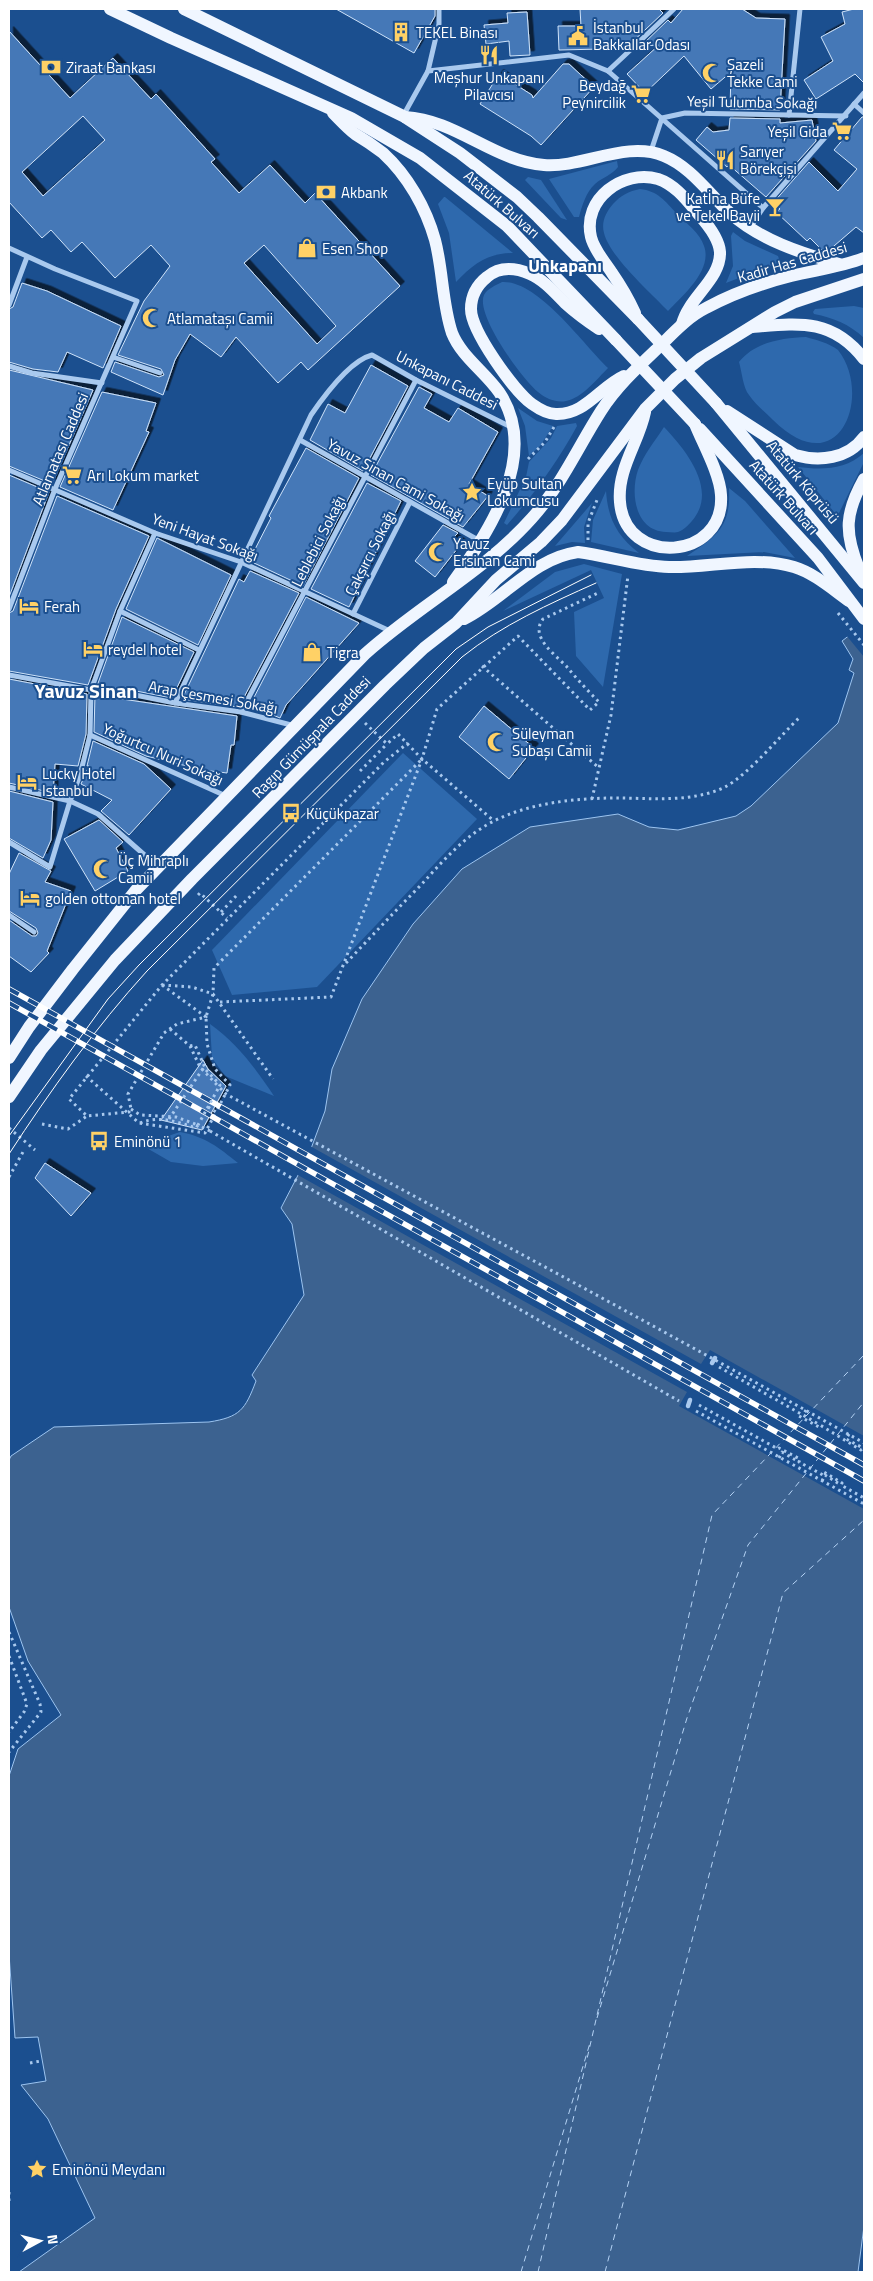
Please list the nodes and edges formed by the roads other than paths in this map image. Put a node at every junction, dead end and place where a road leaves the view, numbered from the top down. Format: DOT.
graph roads {
  1 [pos="110,9"];
  2 [pos="184,9"];
  3 [pos="439,9"];
  4 [pos="674,9"];
  5 [pos="800,9"];
  6 [pos="428,71"];
  7 [pos="608,71"];
  8 [pos="864,93"];
  9 [pos="854,104"];
  10 [pos="327,108"];
  11 [pos="864,113"];
  12 [pos="789,115"];
  13 [pos="403,116"];
  14 [pos="846,116"];
  15 [pos="662,118"];
  16 [pos="651,151"];
  17 [pos="763,208"];
  18 [pos="750,228"];
  19 [pos="9,248"];
  20 [pos="27,257"];
  21 [pos="864,258"];
  22 [pos="843,265"];
  23 [pos="864,279"];
  24 [pos="9,305"];
  25 [pos="638,319"];
  26 [pos="682,324"];
  27 [pos="750,327"];
  28 [pos="616,340"];
  29 [pos="113,357"];
  30 [pos="864,359"];
  31 [pos="9,366"];
  32 [pos="635,370"];
  33 [pos="160,373"];
  34 [pos="416,380"];
  35 [pos="102,383"];
  36 [pos="716,403"];
  37 [pos="645,409"];
  38 [pos="695,424"];
  39 [pos="511,427"];
  40 [pos="864,437"];
  41 [pos="300,440"];
  42 [pos="9,470"];
  43 [pos="365,476"];
  44 [pos="864,479"];
  45 [pos="55,489"];
  46 [pos="410,502"];
  47 [pos="155,533"];
  48 [pos="480,541"];
  49 [pos="241,562"];
  50 [pos="864,582"];
  51 [pos="446,590"];
  52 [pos="305,593"];
  53 [pos="850,601"];
  54 [pos="9,609"];
  55 [pos="120,611"];
  56 [pos="353,614"];
  57 [pos="864,619"];
  58 [pos="456,623"];
  59 [pos="390,631"];
  60 [pos="199,650"];
  61 [pos="9,675"];
  62 [pos="91,690"];
  63 [pos="175,703"];
  64 [pos="241,712"];
  65 [pos="295,726"];
  66 [pos="90,735"];
  67 [pos="9,787"];
  68 [pos="227,796"];
  69 [pos="70,801"];
  70 [pos="9,842"];
  71 [pos="158,866"];
  72 [pos="9,915"];
  73 [pos="34,932"];
  74 [pos="9,1058"];
  75 [pos="9,1097"];
  76 [pos="715,1358"];
  77 [pos="712,1363"];
  78 [pos="690,1400"];
  79 [pos="688,1406"];
  1 -- 10 [label="main road, Atatürk Bulvarı"];
  2 -- 13 [label="main road, Atatürk Bulvarı"];
  3 -- 6 [label="street"];
  4 -- 7 [label="street"];
  5 -- 12 [label="street"];
  6 -- 7 [label="street"];
  6 -- 13 [label="street"];
  7 -- 15 [label="street"];
  8 -- 9 [label="street"];
  9 -- 11 [label="street"];
  9 -- 14 [label="street"];
  10 -- 28 [label="main road, Atatürk Bulvarı"];
  10 -- 39 [label="main road"];
  12 -- 14 [label="street, Yeşil Tulumba Sokağı"];
  12 -- 15 [label="street, Yeşil Tulumba Sokağı"];
  13 -- 16 [label="main road"];
  13 -- 25 [label="main road, Atatürk Bulvarı"];
  14 -- 17 [label="street"];
  15 -- 16 [label="street"];
  15 -- 17 [label="street"];
  16 -- 18 [label="main road"];
  17 -- 18 [label="street"];
  18 -- 22 [label="main road"];
  19 -- 20 [label="street"];
  20 -- 24 [label="street"];
  20 -- 29 [label="street, Atlamatası Caddesi"];
  21 -- 22 [label="main road, Kadir Has Caddesi"];
  22 -- 26 [label="main road, Kadir Has Caddesi"];
  23 -- 27 [label="main road"];
  25 -- 26 [label="main road"];
  25 -- 36 [label="main road, Atatürk Bulvarı, bridge"];
  26 -- 32 [label="main road, Kadir Has Caddesi"];
  27 -- 30 [label="main road"];
  27 -- 37 [label="main road"];
  28 -- 32 [label="main road"];
  28 -- 38 [label="main road, Atatürk Bulvarı, bridge"];
  29 -- 33 [label="street"];
  29 -- 35 [label="street, Atlamatası Caddesi"];
  31 -- 35 [label="street"];
  32 -- 51 [label="main road, Ragıp Gümüşpala Caddesi"];
  34 -- 39 [label="street, Unkapanı Caddesi"];
  34 -- 41 [label="street, Unkapanı Caddesi"];
  34 -- 43 [label="street, Leblebici Sokağı"];
  35 -- 45 [label="street, Atlamatası Caddesi"];
  36 -- 40 [label="main road"];
  36 -- 50 [label="main road, Atatürk Köprüsü"];
  37 -- 38 [label="main road"];
  37 -- 58 [label="main road, Ragıp Gümüşpala Caddesi"];
  38 -- 53 [label="main road, Atatürk Bulvarı"];
  39 -- 48 [label="main road"];
  41 -- 43 [label="street, Yavuz Sinan Cami Sokağı"];
  41 -- 49 [label="street"];
  42 -- 45 [label="street, Yeni Hayat Sokağı"];
  43 -- 46 [label="street, Yavuz Sinan Cami Sokağı"];
  43 -- 52 [label="street, Leblebici Sokağı"];
  44 -- 50 [label="main road"];
  45 -- 47 [label="street, Yeni Hayat Sokağı"];
  45 -- 54 [label="street, Atlamatası Caddesi"];
  46 -- 48 [label="street, Yavuz Sinan Cami Sokağı"];
  46 -- 56 [label="street, Çakşırcı Sokağı"];
  47 -- 49 [label="street, Yeni Hayat Sokağı"];
  47 -- 55 [label="street"];
  48 -- 51 [label="main road"];
  49 -- 52 [label="street, Yeni Hayat Sokağı"];
  49 -- 60 [label="street"];
  51 -- 59 [label="main road, Ragıp Gümüşpala Caddesi"];
  52 -- 56 [label="street, Yeni Hayat Sokağı"];
  52 -- 64 [label="street, Leblebici Sokağı"];
  53 -- 57 [label="main road"];
  53 -- 58 [label="main road"];
  55 -- 60 [label="street"];
  55 -- 62 [label="street"];
  56 -- 59 [label="street, Yeni Hayat Sokağı"];
  58 -- 75 [label="main road, Ragıp Gümüşpala Caddesi"];
  59 -- 65 [label="main road, Ragıp Gümüşpala Caddesi"];
  60 -- 63 [label="street"];
  61 -- 62 [label="street, Arap Çesmesi Sokağı"];
  62 -- 63 [label="street, Arap Çesmesi Sokağı"];
  62 -- 66 [label="street"];
  63 -- 64 [label="street, Arap Çesmesi Sokağı"];
  64 -- 65 [label="street, Arap Çesmesi Sokağı"];
  65 -- 68 [label="main road, Ragıp Gümüşpala Caddesi"];
  66 -- 68 [label="street, Yoğurtcu Nuri Sokağı"];
  66 -- 69 [label="street"];
  67 -- 69 [label="street"];
  68 -- 71 [label="main road, Ragıp Gümüşpala Caddesi"];
  69 -- 70 [label="street"];
  69 -- 71 [label="street"];
  71 -- 74 [label="main road, Ragıp Gümüşpala Caddesi"];
  72 -- 73 [label="street"];
  76 -- 77 [label="street, bridge"];
  78 -- 79 [label="street"];
}
